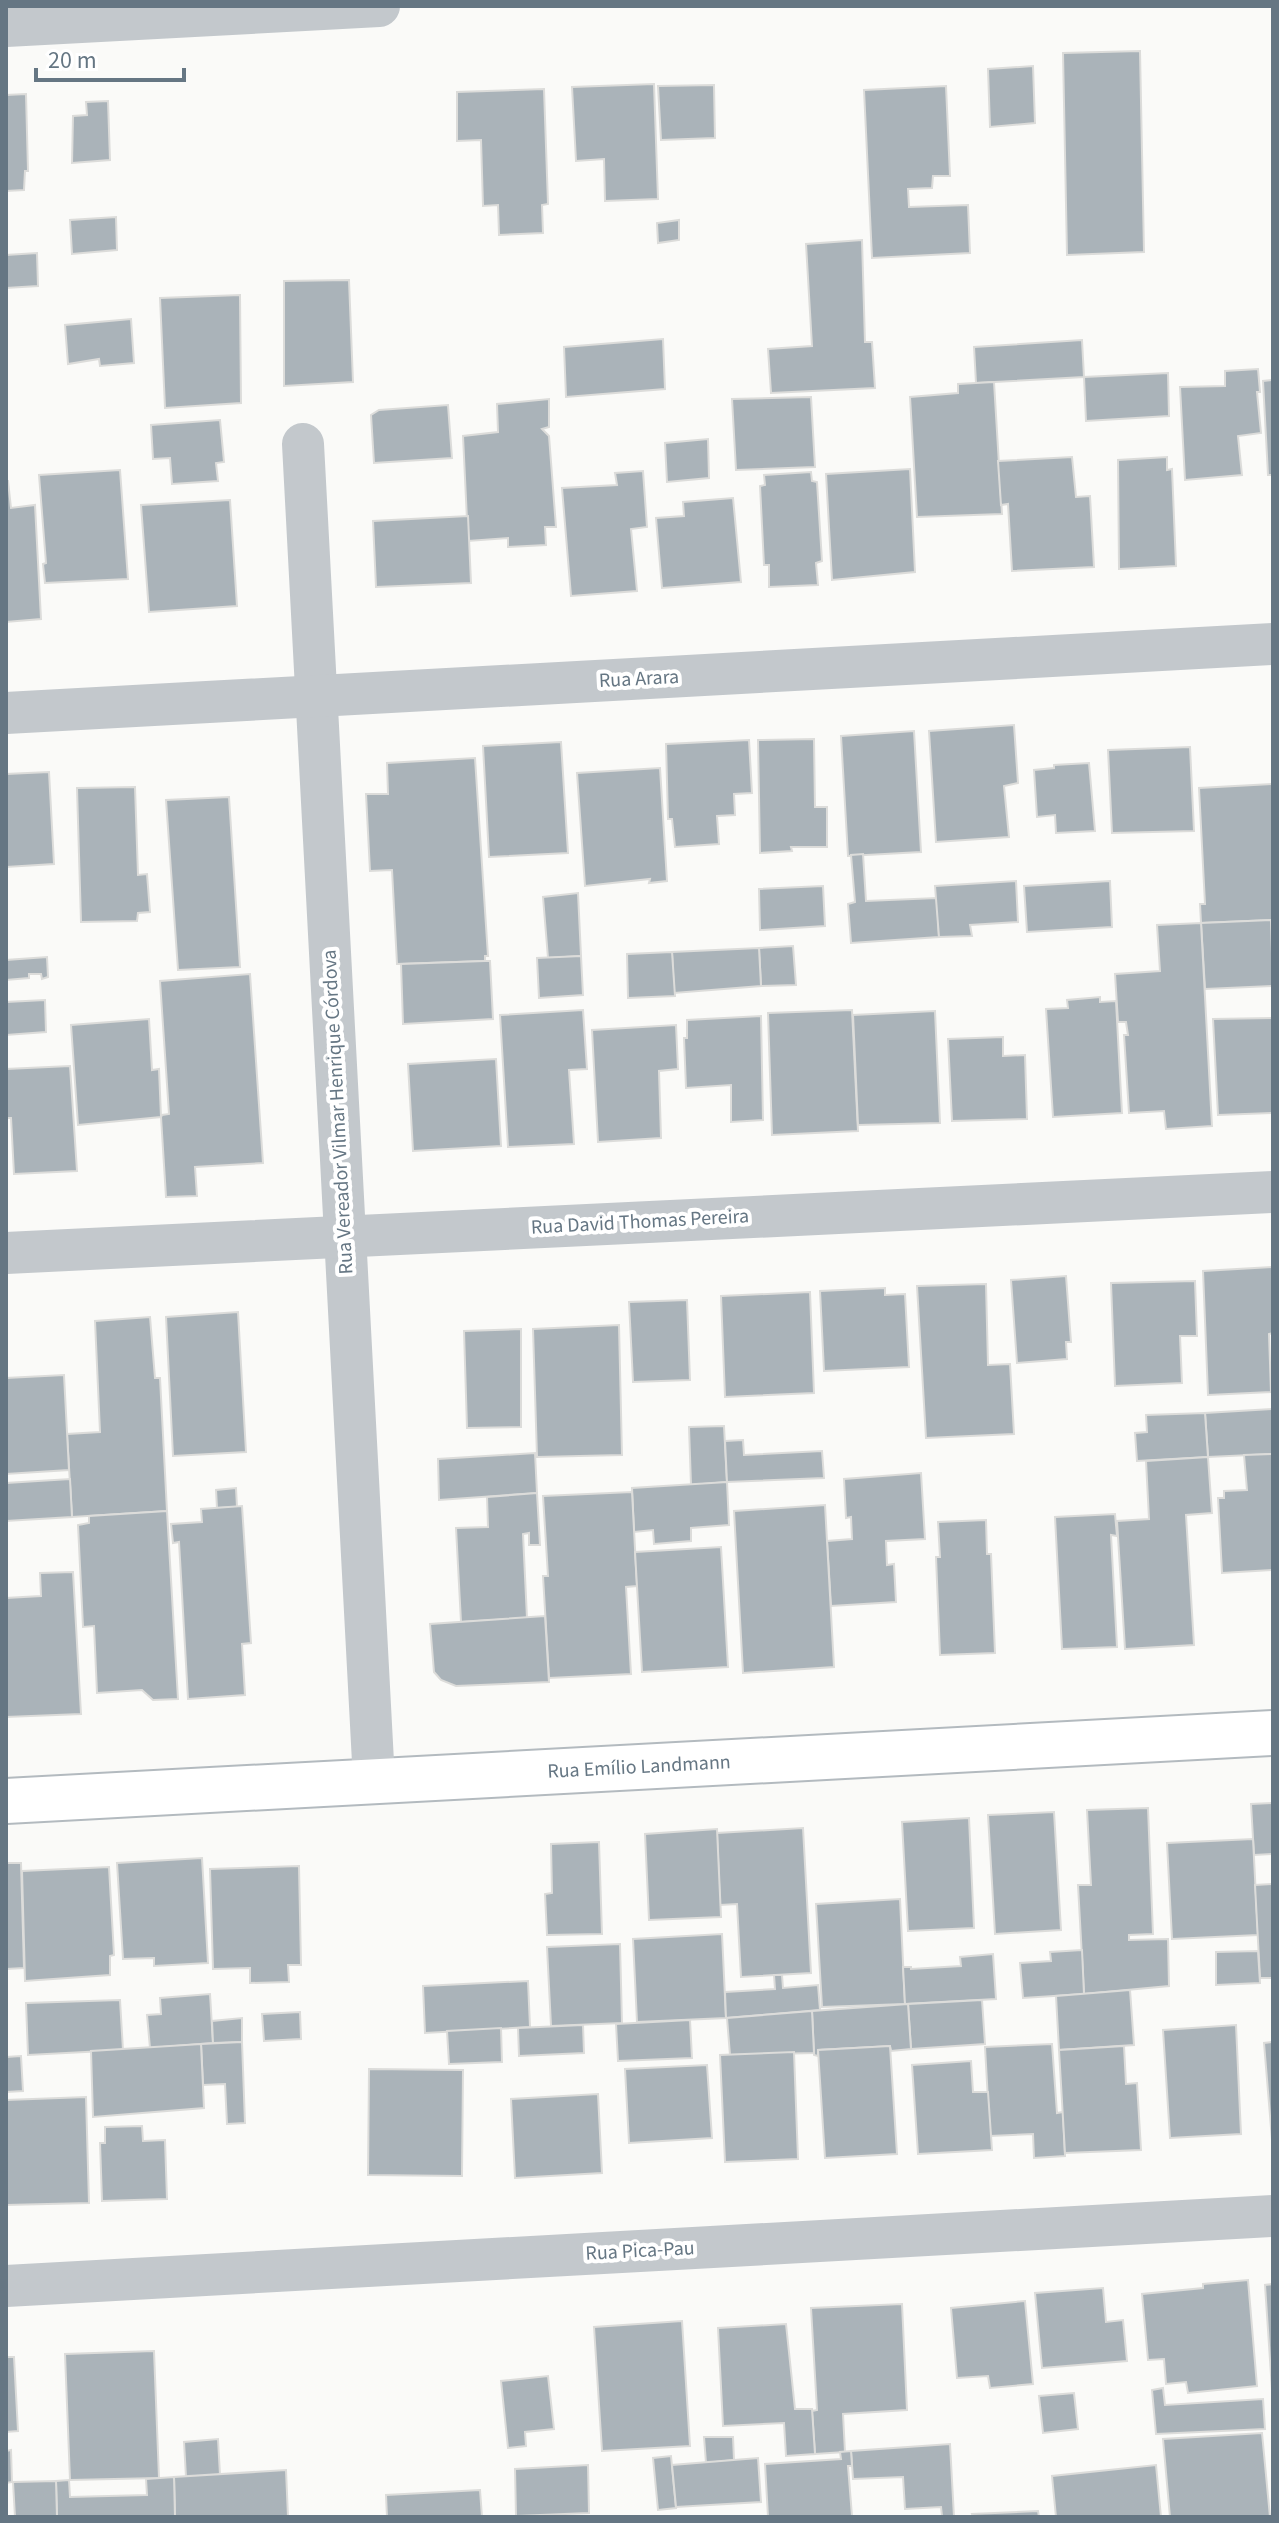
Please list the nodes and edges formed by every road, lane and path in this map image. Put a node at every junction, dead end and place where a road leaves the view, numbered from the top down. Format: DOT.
graph roads {
  1 [pos="379,6"];
  2 [pos="6,26"];
  3 [pos="303,444"];
  4 [pos="1273,644"];
  5 [pos="316,696"];
  6 [pos="6,713"];
  7 [pos="1273,1192"];
  8 [pos="345,1236"];
  9 [pos="6,1253"];
  10 [pos="1273,1733"];
  11 [pos="374,1781"];
  12 [pos="6,1801"];
  13 [pos="1273,2216"];
  14 [pos="6,2286"];
  1 -- 2 [label="street"];
  3 -- 5 [label="street, Rua Vereador Vilmar Henrique Córdova"];
  4 -- 5 [label="street, Rua Arara"];
  5 -- 6 [label="street, Rua Arara"];
  5 -- 8 [label="street, Rua Vereador Vilmar Henrique Córdova"];
  7 -- 8 [label="street, Rua David Thomas Pereira"];
  8 -- 9 [label="street, Rua David Thomas Pereira"];
  8 -- 11 [label="street, Rua Vereador Vilmar Henrique Córdova"];
  10 -- 11 [label="street, Rua Emílio Landmann"];
  11 -- 12 [label="street, Rua Emílio Landmann"];
  13 -- 14 [label="street, Rua Pica-Pau"];
}
